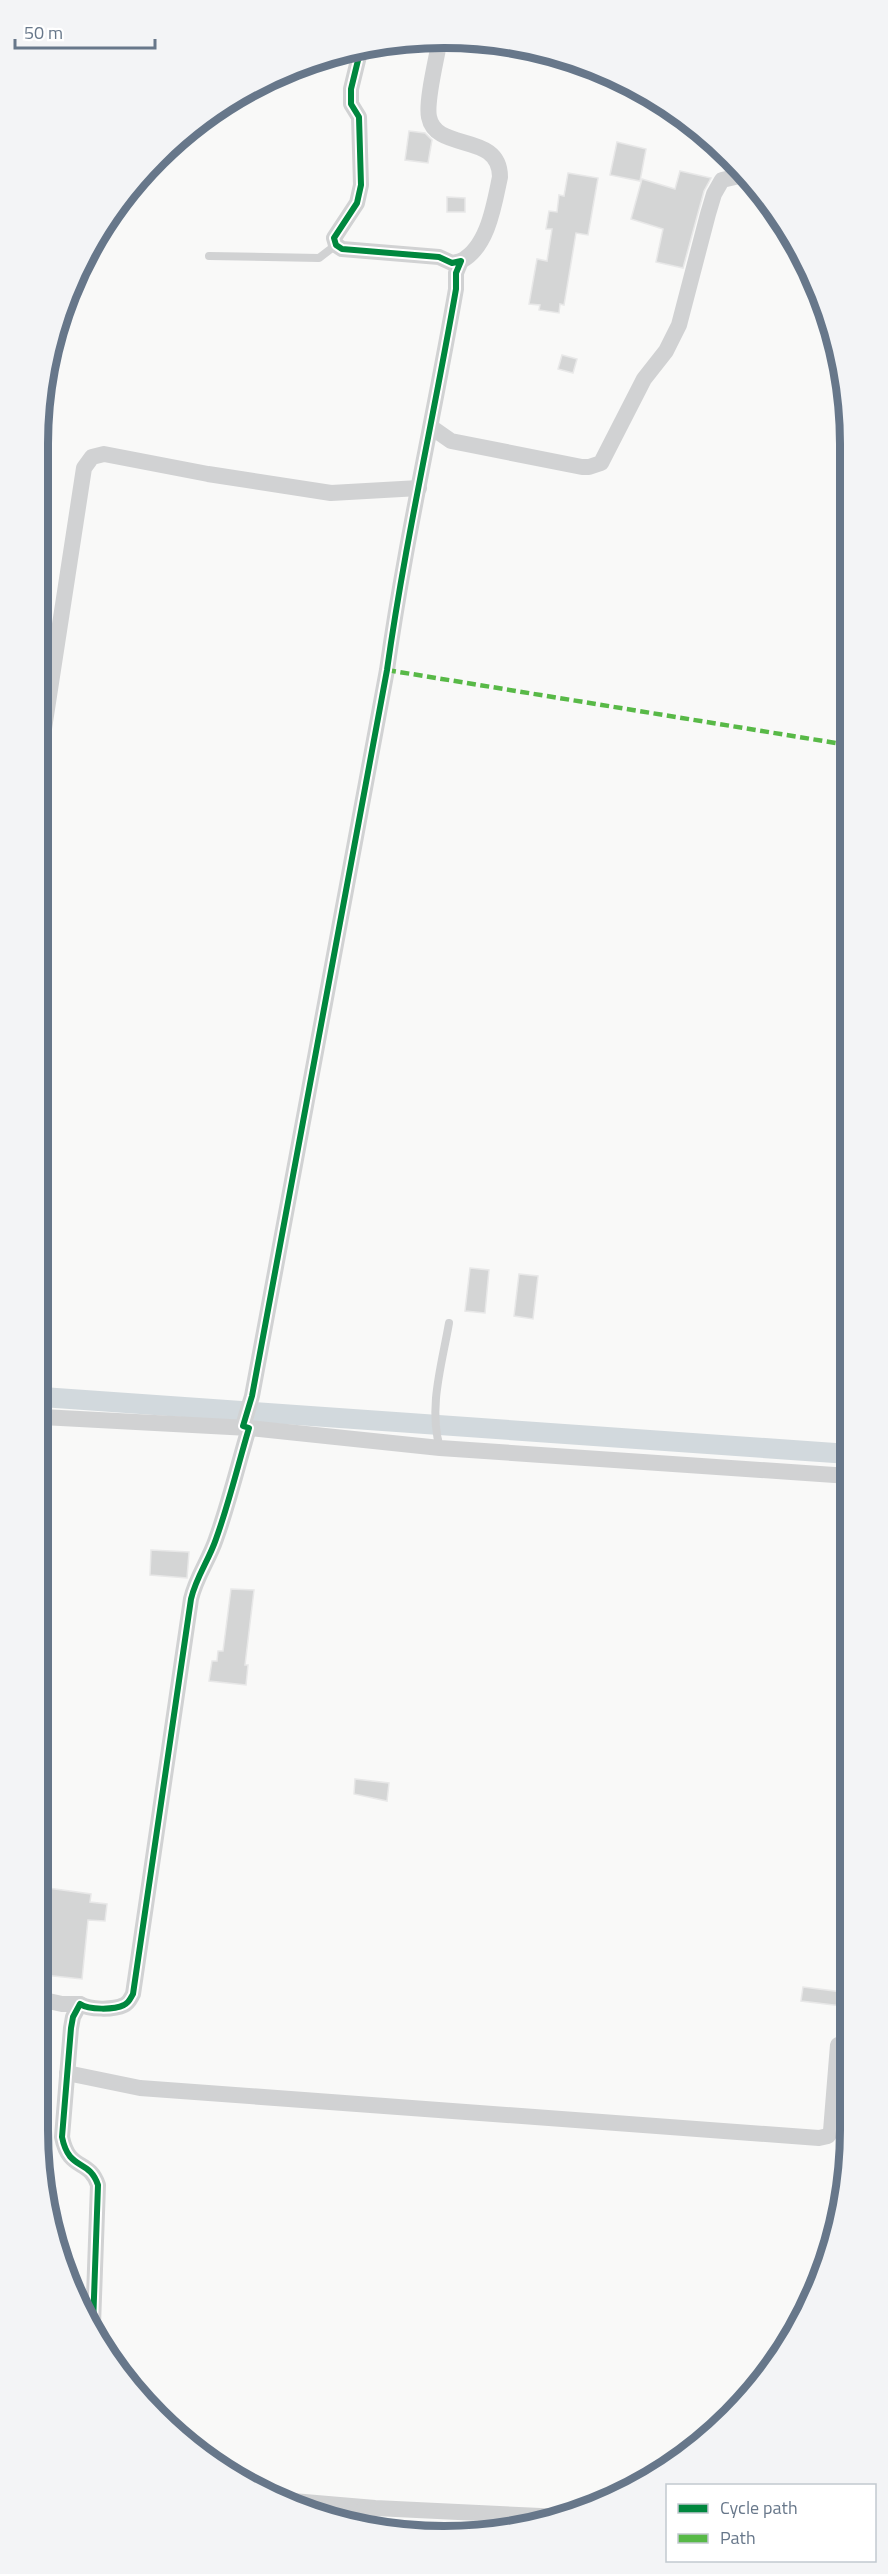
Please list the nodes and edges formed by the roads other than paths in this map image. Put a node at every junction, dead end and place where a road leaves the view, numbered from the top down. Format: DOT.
graph roads {
  1 [pos="438,48"];
  2 [pos="359,58"];
  3 [pos="736,177"];
  4 [pos="336,245"];
  5 [pos="209,256"];
  6 [pos="461,261"];
  7 [pos="432,427"];
  8 [pos="419,488"];
  9 [pos="48,702"];
  10 [pos="449,1323"];
  11 [pos="48,1417"];
  12 [pos="246,1427"];
  13 [pos="438,1442"];
  14 [pos="840,1475"];
  15 [pos="48,2001"];
  16 [pos="80,2004"];
  17 [pos="838,2045"];
  18 [pos="67,2073"];
  19 [pos="93,2313"];
  20 [pos="333,2510"];
  21 [pos="363,2516"];
  22 [pos="527,2517"];
  1 -- 6 [label="street"];
  2 -- 4 [label="street"];
  3 -- 7 [label="street"];
  4 -- 5 [label="lane"];
  4 -- 6 [label="street"];
  6 -- 7 [label="street"];
  7 -- 8 [label="street"];
  8 -- 9 [label="street"];
  8 -- 12 [label="street"];
  10 -- 13 [label="lane"];
  11 -- 12 [label="street"];
  12 -- 13 [label="street"];
  12 -- 16 [label="street"];
  13 -- 14 [label="street"];
  15 -- 16 [label="street"];
  16 -- 18 [label="street"];
  17 -- 18 [label="street"];
  18 -- 19 [label="street"];
  20 -- 21 [label="street"];
  21 -- 22 [label="street"];
}
